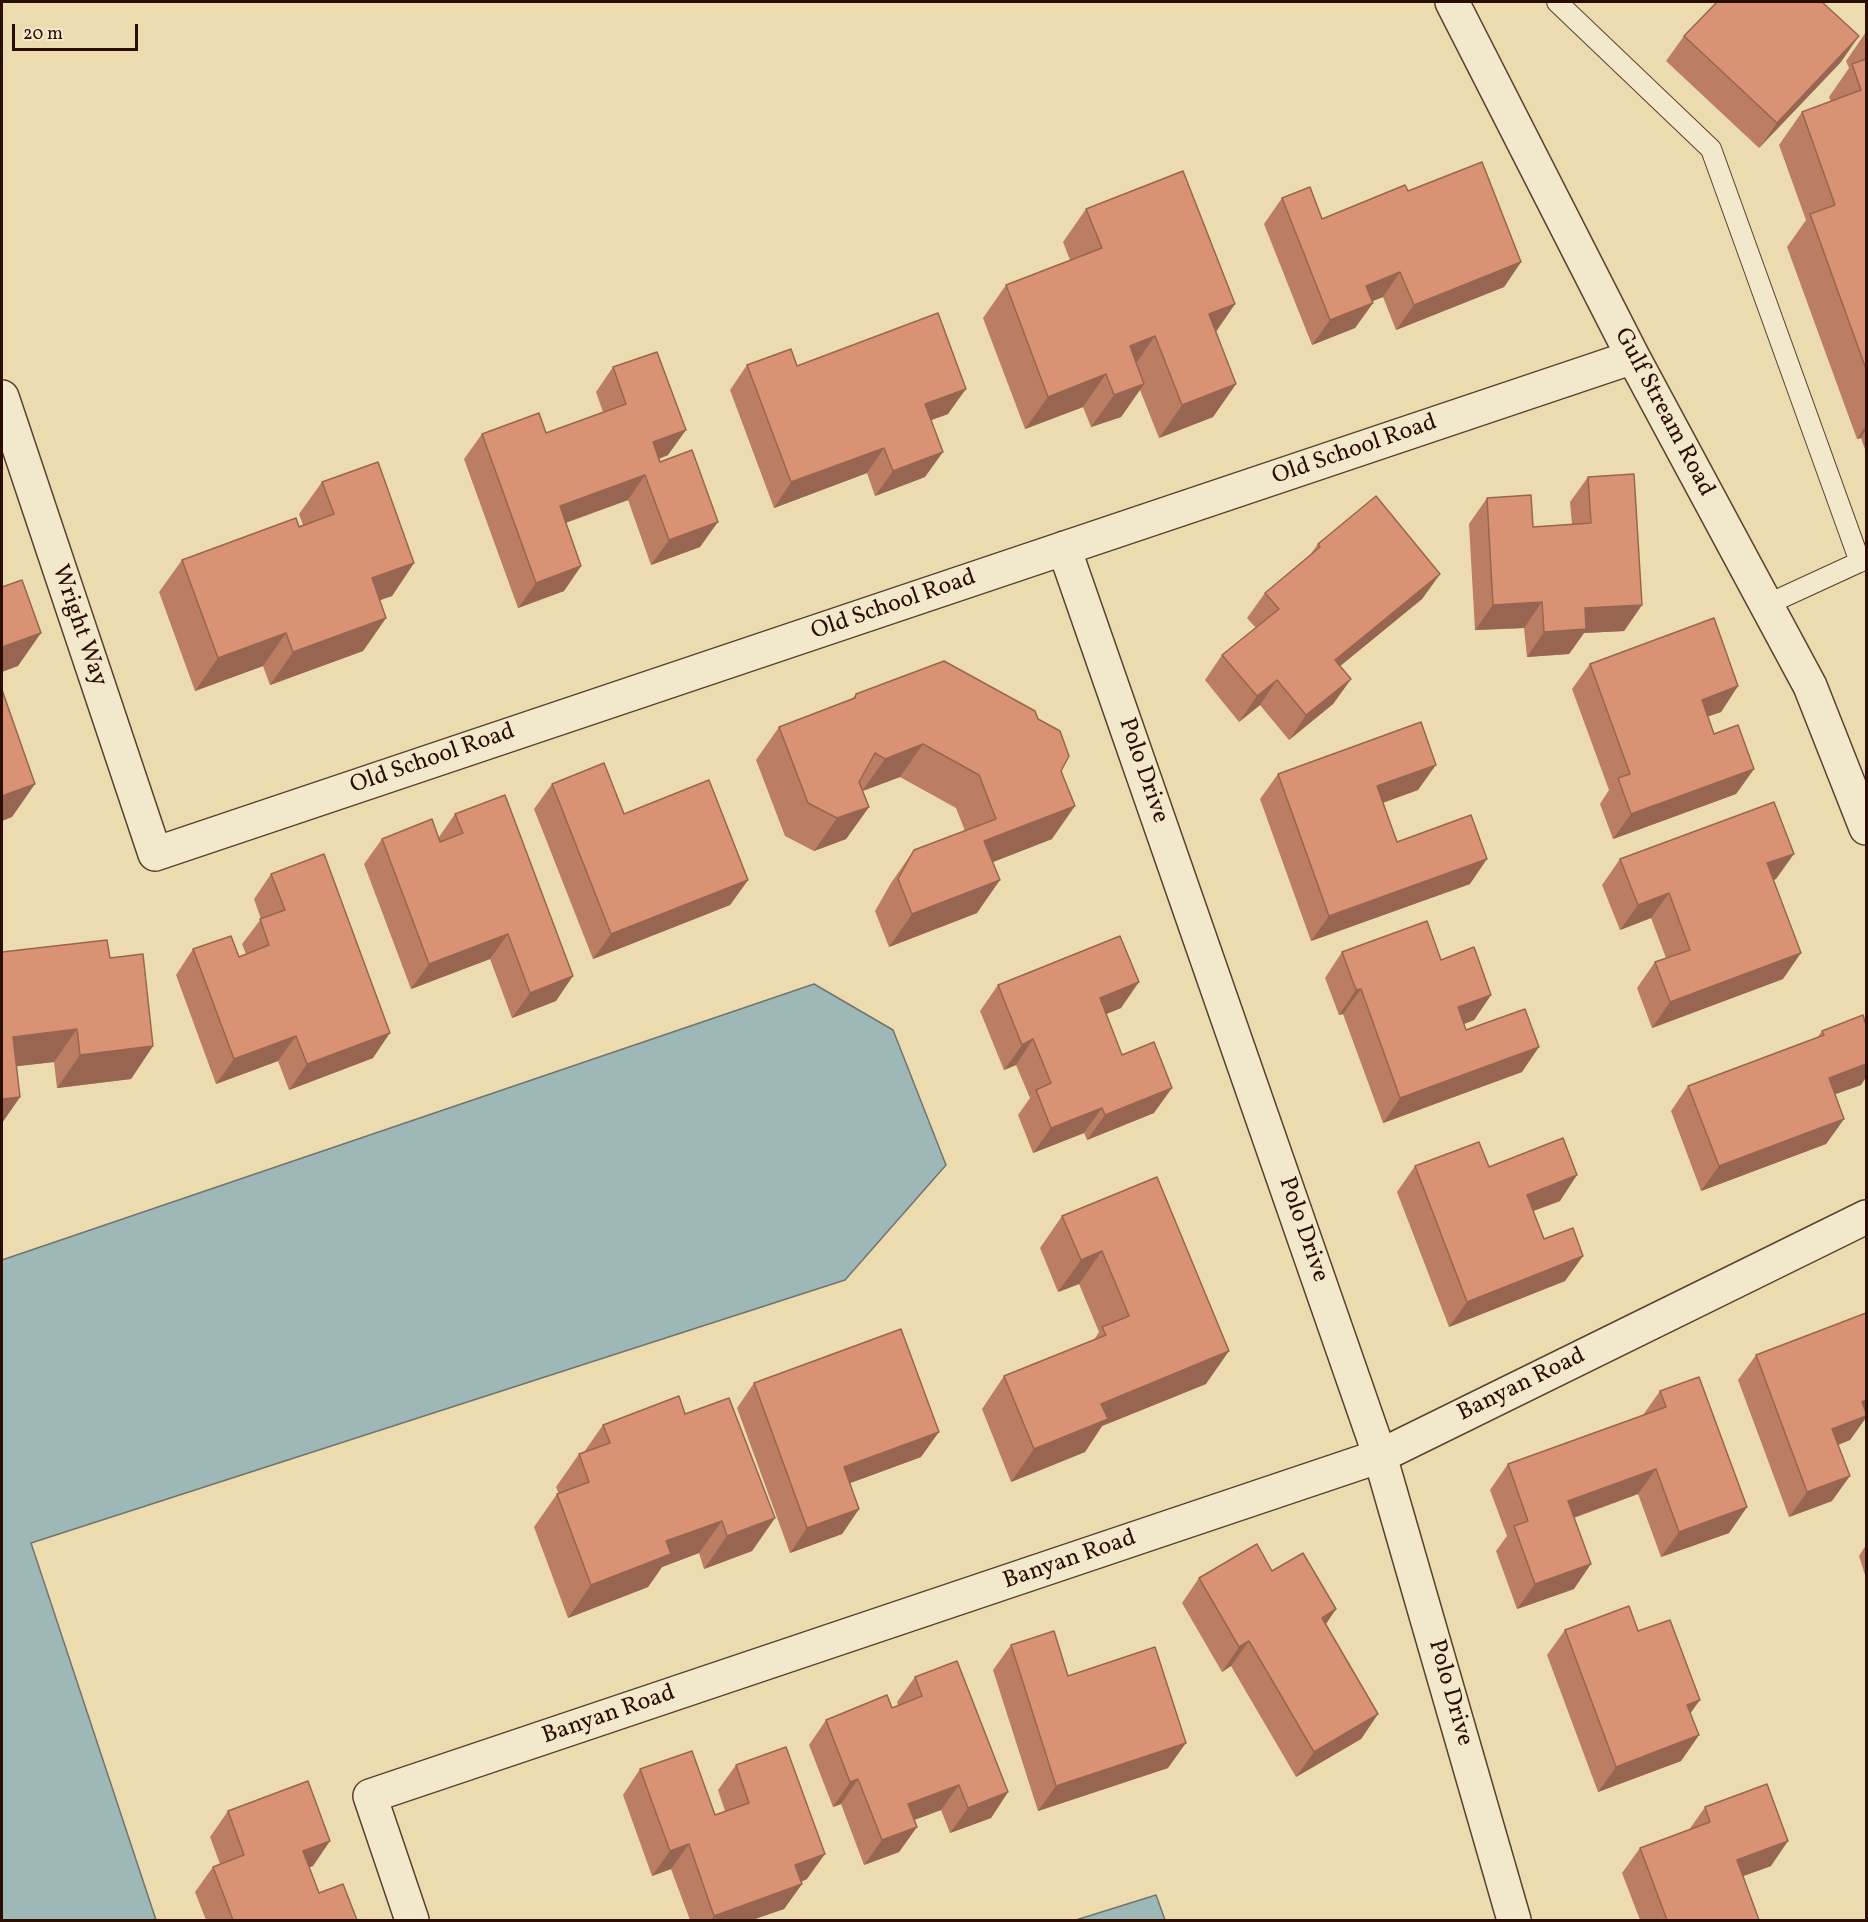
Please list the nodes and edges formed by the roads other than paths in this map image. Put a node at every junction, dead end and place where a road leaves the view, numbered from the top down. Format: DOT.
graph roads {
  1 [pos="1452,2"];
  2 [pos="1557,2"];
  3 [pos="1633,357"];
  4 [pos="2,398"];
  5 [pos="1064,548"];
  6 [pos="1863,561"];
  7 [pos="1766,605"];
  8 [pos="1866,828"];
  9 [pos="155,854"];
  10 [pos="1866,1217"];
  11 [pos="1380,1456"];
  12 [pos="412,1920"];
  13 [pos="1514,1920"];
  1 -- 3 [label="street, Gulf Stream Road"];
  2 -- 6 [label="lane"];
  3 -- 5 [label="street, Old School Road"];
  3 -- 7 [label="street, Gulf Stream Road"];
  4 -- 9 [label="street, Wright Way"];
  5 -- 9 [label="street, Old School Road"];
  5 -- 11 [label="street, Polo Drive"];
  6 -- 7 [label="lane"];
  7 -- 8 [label="street, Gulf Stream Road"];
  10 -- 11 [label="street, Banyan Road"];
  11 -- 12 [label="street, Banyan Road"];
  11 -- 13 [label="street, Polo Drive"];
}
